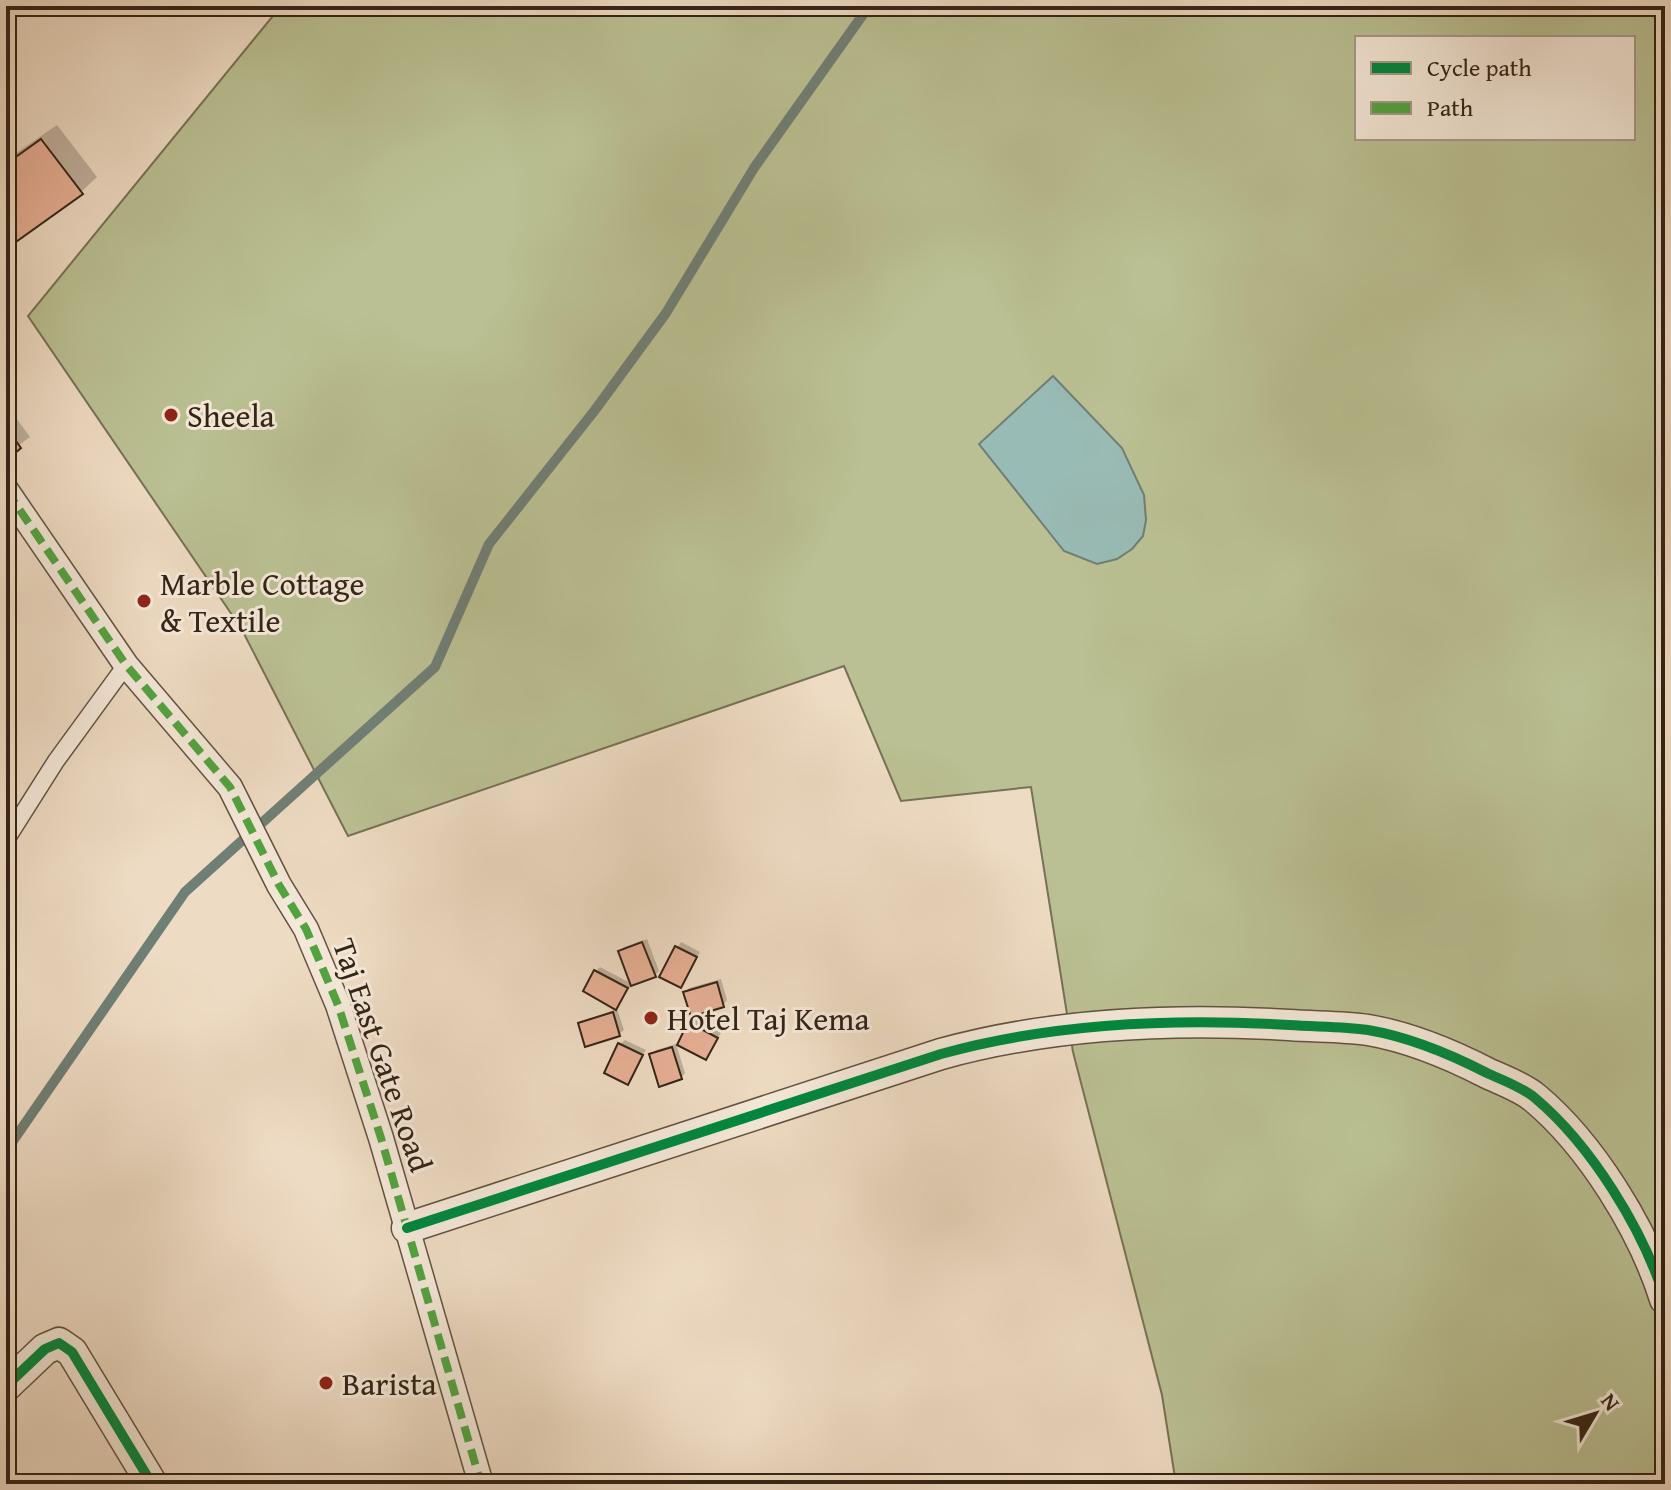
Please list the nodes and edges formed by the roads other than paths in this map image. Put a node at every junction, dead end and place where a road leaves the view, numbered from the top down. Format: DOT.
graph roads {
  1 [pos="6,490"];
  2 [pos="126,665"];
  3 [pos="6,840"];
  4 [pos="407,1228"];
  5 [pos="1665,1299"];
  6 [pos="6,1386"];
  7 [pos="152,1484"];
  8 [pos="481,1484"];
  1 -- 2 [label="street, Taj East Gate Road"];
  2 -- 3 [label="lane"];
  2 -- 4 [label="street, Taj East Gate Road"];
  4 -- 5 [label="street"];
  4 -- 8 [label="street, Taj East Gate Road"];
  6 -- 7 [label="street"];
}
